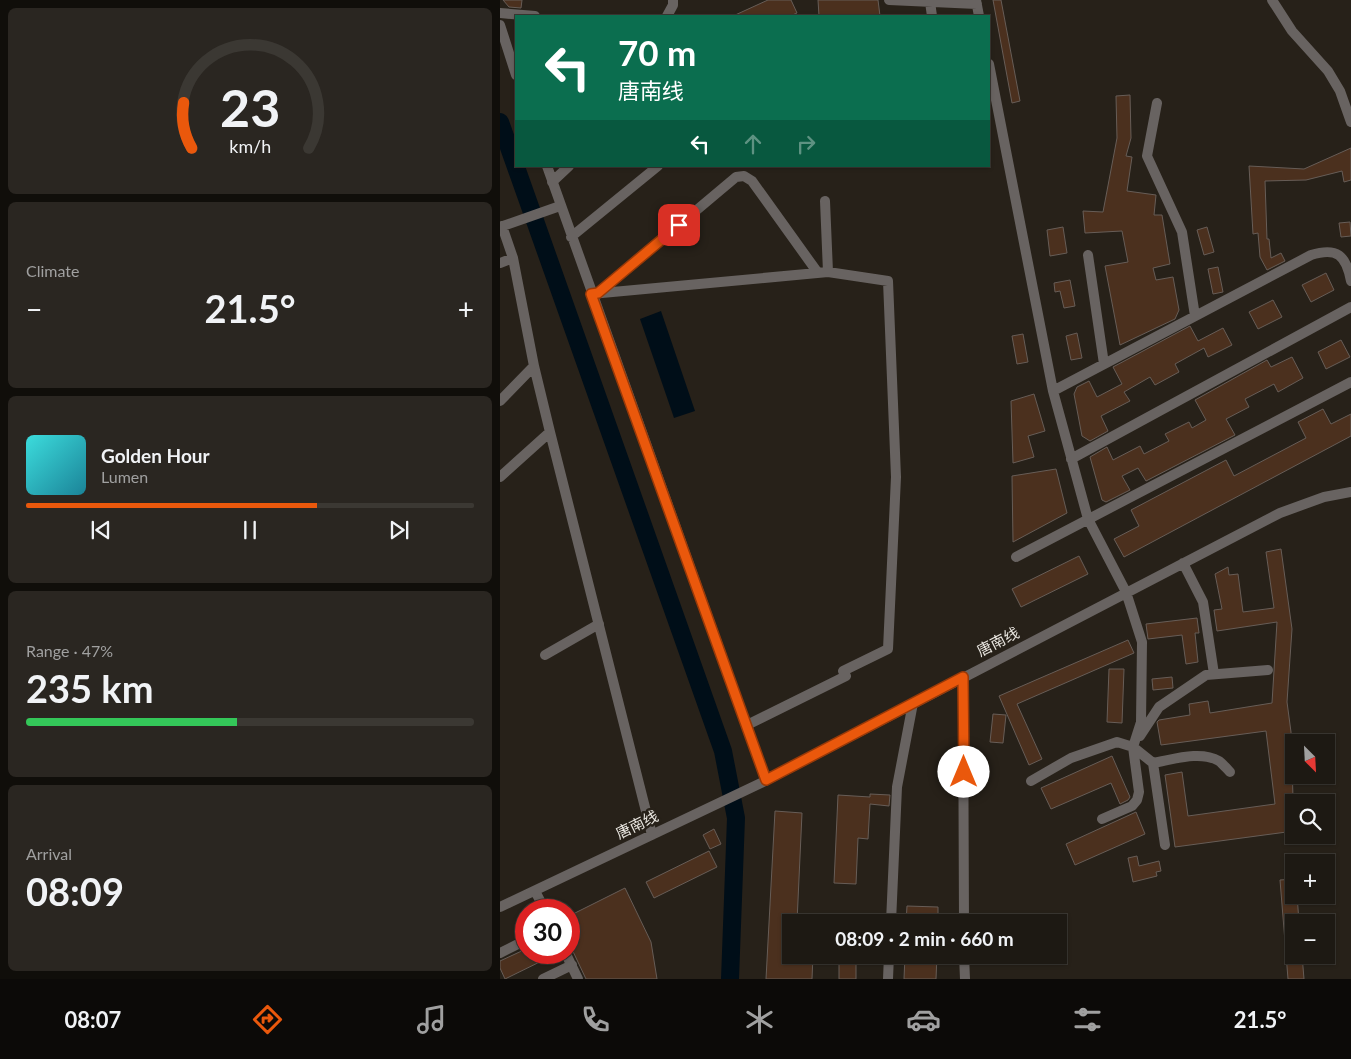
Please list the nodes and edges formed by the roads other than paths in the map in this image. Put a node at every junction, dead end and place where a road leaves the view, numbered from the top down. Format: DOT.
graph roads {
  1 [pos="674,0"];
  2 [pos="889,0"];
  3 [pos="1272,0"];
  4 [pos="930,2"];
  5 [pos="976,2"];
  6 [pos="500,13"];
  7 [pos="524,15"];
  8 [pos="667,15"];
  9 [pos="932,15"];
  10 [pos="979,15"];
  11 [pos="500,25"];
  12 [pos="990,69"];
  13 [pos="515,72"];
  14 [pos="1157,103"];
  15 [pos="1351,122"];
  16 [pos="546,167"];
  17 [pos="568,167"];
  18 [pos="657,167"];
  19 [pos="552,182"];
  20 [pos="825,201"];
  21 [pos="560,206"];
  22 [pos="501,227"];
  23 [pos="571,237"];
  24 [pos="1088,255"];
  25 [pos="513,258"];
  26 [pos="500,262"];
  27 [pos="823,273"];
  28 [pos="1351,281"];
  29 [pos="595,293"];
  30 [pos="1351,307"];
  31 [pos="1195,316"];
  32 [pos="1104,364"];
  33 [pos="534,366"];
  34 [pos="1351,382"];
  35 [pos="1053,391"];
  36 [pos="500,401"];
  37 [pos="550,432"];
  38 [pos="1071,459"];
  39 [pos="500,477"];
  40 [pos="1351,492"];
  41 [pos="1088,519"];
  42 [pos="1016,557"];
  43 [pos="1183,563"];
  44 [pos="1126,592"];
  45 [pos="598,624"];
  46 [pos="545,655"];
  47 [pos="1268,670"];
  48 [pos="1214,674"];
  49 [pos="963,677"];
  50 [pos="913,703"];
  51 [pos="747,725"];
  52 [pos="1133,747"];
  53 [pos="1153,763"];
  54 [pos="1230,772"];
  55 [pos="1031,781"];
  56 [pos="764,782"];
  57 [pos="1102,819"];
  58 [pos="652,835"];
  59 [pos="1166,846"];
  60 [pos="535,891"];
  61 [pos="539,899"];
  62 [pos="500,908"];
  63 [pos="891,914"];
  64 [pos="964,914"];
  65 [pos="515,946"];
  66 [pos="500,953"];
  67 [pos="889,964"];
  68 [pos="964,964"];
  69 [pos="572,965"];
  70 [pos="543,979"];
  71 [pos="578,979"];
  72 [pos="888,979"];
  73 [pos="965,979"];
  1 -- 8 [label="street"];
  2 -- 4 [label="street"];
  3 -- 15 [label="street"];
  4 -- 5 [label="street"];
  4 -- 9 [label="street"];
  5 -- 10 [label="street"];
  6 -- 7 [label="street"];
  11 -- 13 [label="street"];
  12 -- 35 [label="street"];
  14 -- 31 [label="street"];
  16 -- 19 [label="street"];
  17 -- 19 [label="street"];
  18 -- 23 [label="street"];
  19 -- 21 [label="street"];
  20 -- 27 [label="street"];
  21 -- 22 [label="street"];
  21 -- 23 [label="street"];
  22 -- 25 [label="street"];
  23 -- 29 [label="street"];
  24 -- 32 [label="street"];
  25 -- 26 [label="street"];
  25 -- 33 [label="street"];
  27 -- 29 [label="street"];
  27 -- 29 [label="street"];
  27 -- 51 [label="street"];
  28 -- 31 [label="street"];
  29 -- 51 [label="street"];
  30 -- 38 [label="street"];
  31 -- 32 [label="street"];
  32 -- 35 [label="street"];
  33 -- 36 [label="street"];
  33 -- 37 [label="street"];
  34 -- 41 [label="street"];
  35 -- 38 [label="street"];
  37 -- 39 [label="street"];
  37 -- 45 [label="street"];
  38 -- 41 [label="street"];
  40 -- 43 [label="street, 唐南线"];
  41 -- 42 [label="street"];
  41 -- 44 [label="street"];
  43 -- 44 [label="street, 唐南线"];
  43 -- 48 [label="street"];
  44 -- 49 [label="street, 唐南线"];
  44 -- 52 [label="street"];
  45 -- 46 [label="street"];
  45 -- 58 [label="street"];
  47 -- 48 [label="street"];
  48 -- 52 [label="street"];
  49 -- 50 [label="street, 唐南线"];
  49 -- 64 [label="street"];
  50 -- 56 [label="street, 唐南线"];
  50 -- 63 [label="street"];
  51 -- 56 [label="street"];
  52 -- 53 [label="street"];
  52 -- 55 [label="street"];
  52 -- 57 [label="street"];
  53 -- 54 [label="street"];
  53 -- 59 [label="street"];
  56 -- 58 [label="street, 唐南线"];
  58 -- 60 [label="street, 唐南线"];
  60 -- 61 [label="street"];
  60 -- 62 [label="street, 唐南线"];
  65 -- 66 [label="street"];
  67 -- 72 [label="street"];
  68 -- 73 [label="street"];
  69 -- 70 [label="street"];
  69 -- 71 [label="street"];
}
